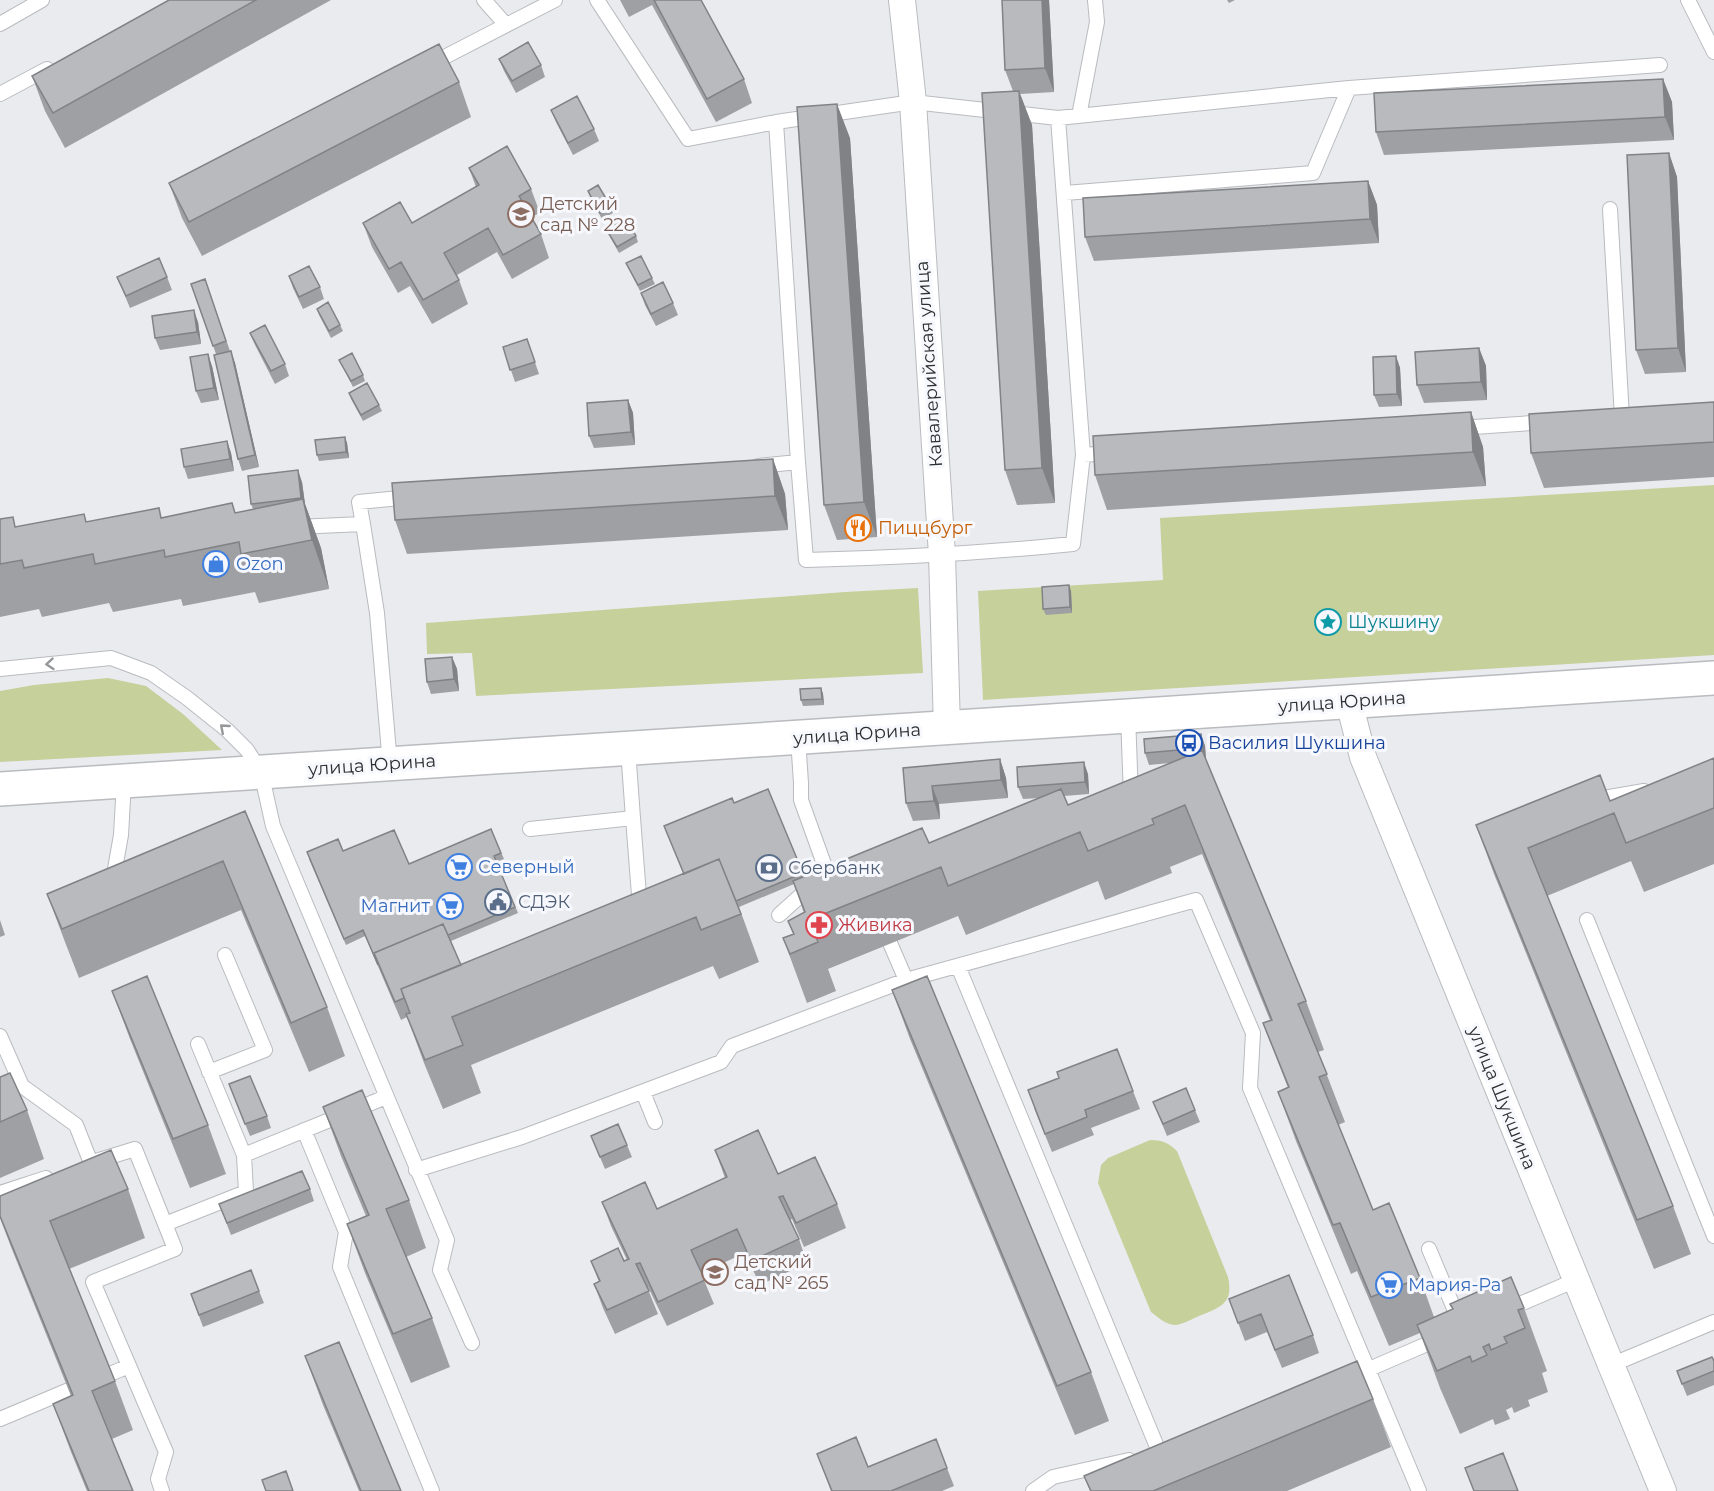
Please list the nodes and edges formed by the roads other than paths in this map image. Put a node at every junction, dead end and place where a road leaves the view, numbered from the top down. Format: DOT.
graph roads {
  1 [pos="42,0"];
  2 [pos="484,0"];
  3 [pos="555,0"];
  4 [pos="597,0"];
  5 [pos="902,0"];
  6 [pos="1095,0"];
  7 [pos="1688,0"];
  8 [pos="0,24"];
  9 [pos="506,25"];
  10 [pos="1714,52"];
  11 [pos="61,61"];
  12 [pos="1659,65"];
  13 [pos="413,74"];
  14 [pos="1350,88"];
  15 [pos="0,94"];
  16 [pos="913,102"];
  17 [pos="1079,116"];
  18 [pos="1058,118"];
  19 [pos="776,122"];
  20 [pos="1065,193"];
  21 [pos="1610,209"];
  22 [pos="1622,417"];
  23 [pos="1564,421"];
  24 [pos="1446,429"];
  25 [pos="1118,452"];
  26 [pos="1083,455"];
  27 [pos="798,462"];
  28 [pos="739,468"];
  29 [pos="418,497"];
  30 [pos="363,524"];
  31 [pos="281,528"];
  32 [pos="942,555"];
  33 [pos="0,669"];
  34 [pos="1714,678"];
  35 [pos="1349,702"];
  36 [pos="1128,716"];
  37 [pos="947,728"];
  38 [pos="798,738"];
  39 [pos="627,749"];
  40 [pos="390,764"];
  41 [pos="261,772"];
  42 [pos="124,781"];
  43 [pos="0,789"];
  44 [pos="1656,789"];
  45 [pos="1121,801"];
  46 [pos="1575,802"];
  47 [pos="633,818"];
  48 [pos="530,829"];
  49 [pos="111,896"];
  50 [pos="780,915"];
  51 [pos="630,920"];
  52 [pos="1587,920"];
  53 [pos="890,943"];
  54 [pos="225,956"];
  55 [pos="958,966"];
  56 [pos="906,980"];
  57 [pos="0,1036"];
  58 [pos="198,1044"];
  59 [pos="209,1072"];
  60 [pos="643,1092"];
  61 [pos="386,1097"];
  62 [pos="655,1122"];
  63 [pos="304,1130"];
  64 [pos="244,1155"];
  65 [pos="416,1170"];
  66 [pos="57,1174"];
  67 [pos="0,1193"];
  68 [pos="165,1224"];
  69 [pos="1714,1236"];
  70 [pos="1429,1249"];
  71 [pos="1576,1280"];
  72 [pos="1498,1314"];
  73 [pos="1714,1322"];
  74 [pos="472,1343"];
  75 [pos="1611,1365"];
  76 [pos="129,1366"];
  77 [pos="1367,1370"];
  78 [pos="110,1374"];
  79 [pos="1345,1379"];
  80 [pos="69,1390"];
  81 [pos="0,1419"];
  82 [pos="162,1491"];
  83 [pos="432,1491"];
  84 [pos="1033,1491"];
  85 [pos="1419,1491"];
  86 [pos="1663,1491"];
  1 -- 8 [label="lane"];
  2 -- 9 [label="lane"];
  3 -- 9 [label="lane"];
  4 -- 19 [label="lane"];
  5 -- 16 [label="street, Кавалерийская улица"];
  6 -- 17 [label="lane"];
  7 -- 10 [label="lane"];
  9 -- 13 [label="lane"];
  11 -- 15 [label="lane"];
  12 -- 14 [label="lane"];
  14 -- 17 [label="lane"];
  14 -- 20 [label="lane"];
  16 -- 18 [label="lane"];
  16 -- 19 [label="lane"];
  16 -- 32 [label="street, Кавалерийская улица"];
  17 -- 18 [label="lane"];
  18 -- 20 [label="lane"];
  19 -- 27 [label="lane"];
  20 -- 26 [label="lane"];
  21 -- 22 [label="lane"];
  23 -- 24 [label="lane"];
  25 -- 26 [label="lane"];
  26 -- 32 [label="lane"];
  27 -- 28 [label="lane"];
  27 -- 32 [label="lane"];
  29 -- 30 [label="lane"];
  30 -- 31 [label="lane"];
  30 -- 40 [label="lane"];
  32 -- 37 [label="street, Кавалерийская улица"];
  41 -- 33 [label="lane, one-way"];
  34 -- 35 [label="street, улица Юрина"];
  35 -- 36 [label="street, улица Юрина"];
  35 -- 71 [label="street, улица Шукшина"];
  36 -- 37 [label="street, улица Юрина"];
  36 -- 45 [label="lane"];
  37 -- 38 [label="street, улица Юрина"];
  38 -- 39 [label="street, улица Юрина"];
  38 -- 50 [label="lane"];
  39 -- 40 [label="street, улица Юрина"];
  39 -- 47 [label="lane"];
  40 -- 41 [label="street, улица Юрина"];
  41 -- 42 [label="street, улица Юрина"];
  41 -- 61 [label="lane"];
  42 -- 43 [label="street, улица Юрина"];
  42 -- 49 [label="lane"];
  44 -- 46 [label="lane"];
  47 -- 48 [label="lane"];
  47 -- 51 [label="lane"];
  52 -- 69 [label="lane"];
  53 -- 56 [label="lane"];
  54 -- 59 [label="lane"];
  55 -- 56 [label="lane"];
  55 -- 77 [label="lane"];
  55 -- 84 [label="lane"];
  56 -- 60 [label="lane"];
  57 -- 68 [label="lane"];
  58 -- 59 [label="lane"];
  59 -- 64 [label="lane"];
  60 -- 62 [label="lane"];
  60 -- 65 [label="lane"];
  61 -- 63 [label="lane"];
  61 -- 65 [label="lane"];
  63 -- 64 [label="lane"];
  63 -- 83 [label="lane"];
  64 -- 68 [label="lane"];
  65 -- 74 [label="lane"];
  66 -- 67 [label="lane"];
  68 -- 76 [label="lane"];
  70 -- 77 [label="lane"];
  71 -- 72 [label="lane"];
  71 -- 75 [label="street, улица Шукшина"];
  73 -- 75 [label="lane"];
  75 -- 86 [label="street, улица Шукшина"];
  76 -- 78 [label="lane"];
  76 -- 82 [label="lane"];
  77 -- 79 [label="lane"];
  77 -- 85 [label="lane"];
  80 -- 81 [label="lane"];
}
